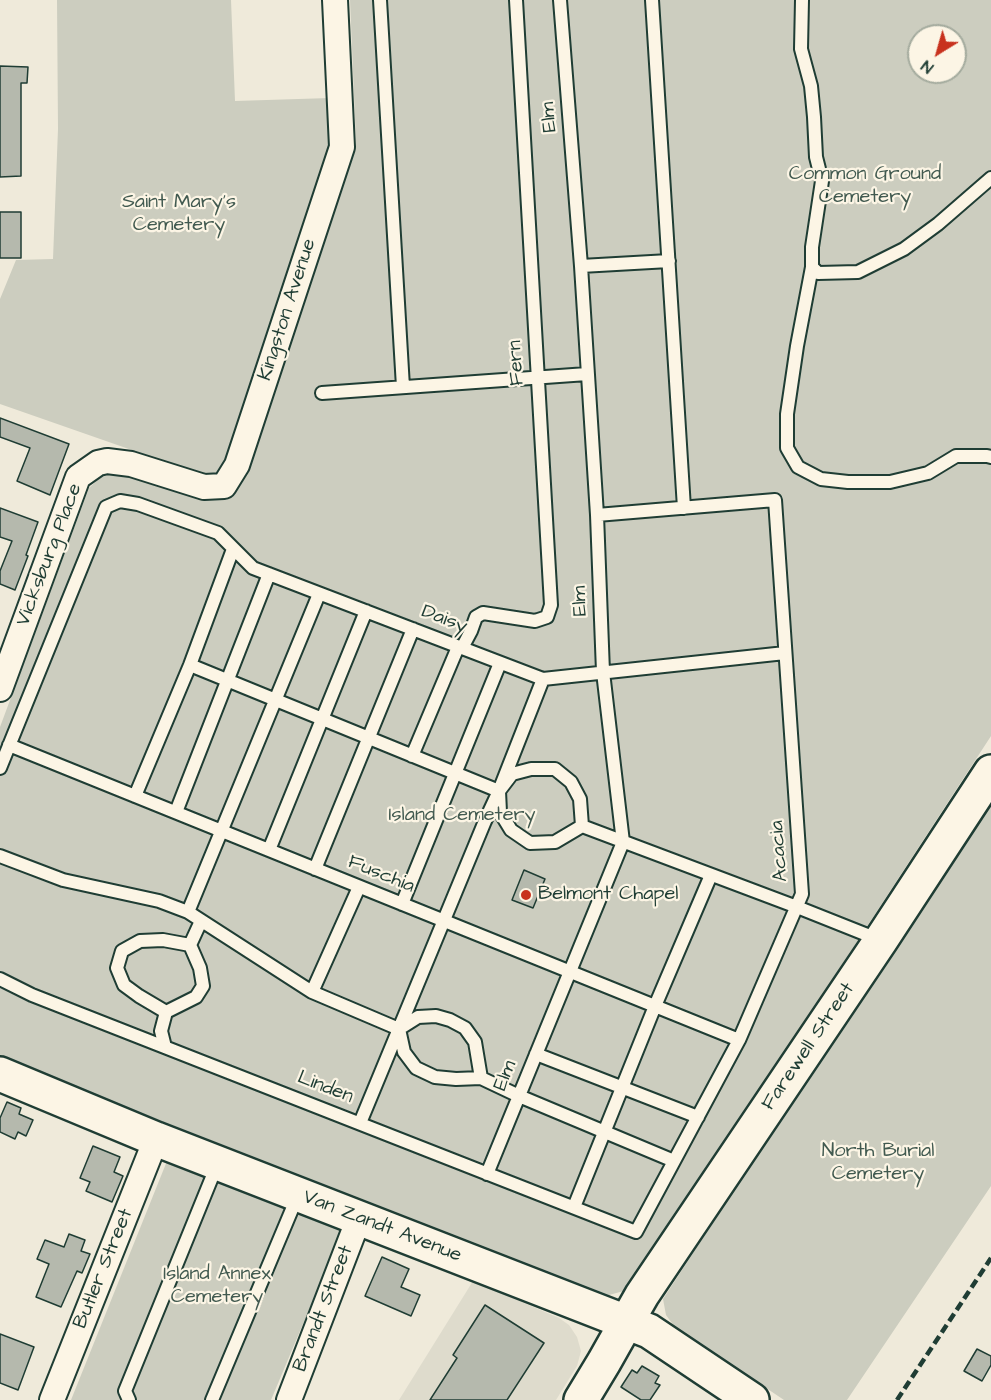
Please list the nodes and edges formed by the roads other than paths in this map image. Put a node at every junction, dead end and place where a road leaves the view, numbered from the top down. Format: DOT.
graph roads {
  1 [pos="335,0"];
  2 [pos="380,0"];
  3 [pos="516,0"];
  4 [pos="560,0"];
  5 [pos="652,0"];
  6 [pos="802,0"];
  7 [pos="991,178"];
  8 [pos="669,261"];
  9 [pos="581,266"];
  10 [pos="812,267"];
  11 [pos="587,374"];
  12 [pos="537,377"];
  13 [pos="403,387"];
  14 [pos="322,393"];
  15 [pos="991,457"];
  16 [pos="98,463"];
  17 [pos="684,508"];
  18 [pos="597,515"];
  19 [pos="234,549"];
  20 [pos="269,574"];
  21 [pos="319,594"];
  22 [pos="366,611"];
  23 [pos="413,629"];
  24 [pos="460,648"];
  25 [pos="785,653"];
  26 [pos="500,663"];
  27 [pos="190,665"];
  28 [pos="603,672"];
  29 [pos="227,680"];
  30 [pos="543,680"];
  31 [pos="0,689"];
  32 [pos="275,700"];
  33 [pos="322,719"];
  34 [pos="369,738"];
  35 [pos="9,745"];
  36 [pos="412,756"];
  37 [pos="0,768"];
  38 [pos="455,773"];
  39 [pos="990,774"];
  40 [pos="499,791"];
  41 [pos="135,796"];
  42 [pos="176,812"];
  43 [pos="582,826"];
  44 [pos="221,831"];
  45 [pos="623,842"];
  46 [pos="269,850"];
  47 [pos="0,856"];
  48 [pos="315,869"];
  49 [pos="711,875"];
  50 [pos="359,887"];
  51 [pos="402,904"];
  52 [pos="797,907"];
  53 [pos="188,912"];
  54 [pos="201,921"];
  55 [pos="444,921"];
  56 [pos="881,940"];
  57 [pos="190,945"];
  58 [pos="570,972"];
  59 [pos="0,979"];
  60 [pos="312,992"];
  61 [pos="655,1006"];
  62 [pos="166,1012"];
  63 [pos="399,1029"];
  64 [pos="739,1040"];
  65 [pos="165,1047"];
  66 [pos="536,1054"];
  67 [pos="0,1074"];
  68 [pos="481,1078"];
  69 [pos="622,1087"];
  70 [pos="519,1096"];
  71 [pos="698,1117"];
  72 [pos="360,1123"];
  73 [pos="603,1132"];
  74 [pos="156,1139"];
  75 [pos="674,1161"];
  76 [pos="218,1163"];
  77 [pos="487,1174"];
  78 [pos="299,1194"];
  79 [pos="574,1208"];
  80 [pos="359,1218"];
  81 [pos="636,1232"];
  82 [pos="626,1323"];
  83 [pos="52,1400"];
  84 [pos="129,1400"];
  85 [pos="212,1400"];
  86 [pos="289,1400"];
  87 [pos="581,1400"];
  88 [pos="752,1400"];
  1 -- 16 [label="street, Kingston Avenue"];
  2 -- 13 [label="lane"];
  3 -- 12 [label="lane, Fern"];
  4 -- 9 [label="lane, Elm"];
  5 -- 8 [label="lane"];
  6 -- 10 [label="lane"];
  7 -- 10 [label="lane"];
  8 -- 9 [label="lane"];
  8 -- 17 [label="lane"];
  9 -- 11 [label="lane, Elm"];
  10 -- 15 [label="lane"];
  11 -- 12 [label="lane"];
  11 -- 18 [label="lane, Elm"];
  12 -- 13 [label="lane"];
  12 -- 24 [label="lane, Fern"];
  13 -- 14 [label="lane"];
  16 -- 31 [label="street, Vicksburg Place"];
  17 -- 18 [label="lane"];
  17 -- 25 [label="lane, Acacia"];
  18 -- 28 [label="lane, Elm"];
  19 -- 20 [label="lane, Daisy"];
  19 -- 27 [label="lane"];
  19 -- 35 [label="lane, Daisy"];
  20 -- 21 [label="lane, Daisy"];
  20 -- 29 [label="lane"];
  21 -- 22 [label="lane, Daisy"];
  21 -- 32 [label="lane"];
  22 -- 23 [label="lane, Daisy"];
  22 -- 33 [label="lane"];
  23 -- 24 [label="lane, Daisy"];
  23 -- 34 [label="lane"];
  24 -- 26 [label="lane, Daisy"];
  24 -- 36 [label="lane"];
  25 -- 28 [label="lane, Daisy"];
  25 -- 52 [label="lane, Acacia"];
  26 -- 30 [label="lane, Daisy"];
  26 -- 38 [label="lane"];
  27 -- 29 [label="lane"];
  27 -- 41 [label="lane"];
  28 -- 30 [label="lane, Daisy"];
  28 -- 45 [label="lane, Elm"];
  29 -- 32 [label="lane"];
  29 -- 42 [label="lane"];
  30 -- 40 [label="lane"];
  32 -- 33 [label="lane"];
  32 -- 44 [label="lane"];
  33 -- 34 [label="lane"];
  33 -- 46 [label="lane"];
  34 -- 36 [label="lane"];
  34 -- 48 [label="lane"];
  35 -- 37 [label="lane"];
  35 -- 41 [label="lane, Fuschia"];
  36 -- 38 [label="lane"];
  38 -- 40 [label="lane"];
  38 -- 51 [label="lane"];
  39 -- 56 [label="street, Farewell Street"];
  40 -- 43 [label="lane"];
  40 -- 43 [label="lane"];
  40 -- 55 [label="lane"];
  41 -- 42 [label="lane, Fuschia"];
  42 -- 44 [label="lane, Fuschia"];
  43 -- 45 [label="lane"];
  44 -- 46 [label="lane, Fuschia"];
  44 -- 53 [label="lane"];
  45 -- 49 [label="lane"];
  45 -- 58 [label="lane, Elm"];
  46 -- 48 [label="lane, Fuschia"];
  47 -- 53 [label="lane"];
  48 -- 50 [label="lane, Fuschia"];
  49 -- 52 [label="lane"];
  49 -- 61 [label="lane"];
  50 -- 51 [label="lane, Fuschia"];
  50 -- 60 [label="lane"];
  51 -- 55 [label="lane, Fuschia"];
  52 -- 56 [label="lane"];
  52 -- 64 [label="lane, Acacia"];
  53 -- 54 [label="lane"];
  54 -- 57 [label="lane"];
  54 -- 60 [label="lane"];
  55 -- 58 [label="lane, Fuschia"];
  55 -- 63 [label="lane"];
  56 -- 82 [label="street, Farewell Street"];
  57 -- 62 [label="lane"];
  57 -- 62 [label="lane"];
  58 -- 61 [label="lane, Fuschia"];
  58 -- 66 [label="lane, Elm"];
  59 -- 65 [label="lane, Linden"];
  60 -- 63 [label="lane"];
  61 -- 64 [label="lane, Fuschia"];
  61 -- 69 [label="lane"];
  62 -- 65 [label="lane"];
  63 -- 68 [label="lane"];
  63 -- 68 [label="lane"];
  63 -- 72 [label="lane"];
  64 -- 71 [label="lane, Acacia"];
  65 -- 72 [label="lane, Linden"];
  66 -- 69 [label="lane"];
  66 -- 70 [label="lane, Elm"];
  67 -- 74 [label="street, Van Zandt Avenue"];
  68 -- 70 [label="lane"];
  69 -- 71 [label="lane"];
  69 -- 73 [label="lane"];
  70 -- 73 [label="lane"];
  70 -- 77 [label="lane, Elm"];
  71 -- 75 [label="lane, Acacia"];
  72 -- 77 [label="lane, Linden"];
  73 -- 75 [label="lane"];
  73 -- 79 [label="lane"];
  74 -- 76 [label="street, Van Zandt Avenue"];
  74 -- 83 [label="street, Butler Street"];
  75 -- 81 [label="lane, Acacia"];
  76 -- 78 [label="street, Van Zandt Avenue"];
  76 -- 84 [label="lane"];
  77 -- 79 [label="lane, Linden"];
  78 -- 80 [label="street, Van Zandt Avenue"];
  78 -- 85 [label="lane"];
  79 -- 81 [label="lane, Linden"];
  80 -- 82 [label="street, Van Zandt Avenue"];
  80 -- 86 [label="street, Brandt Street"];
  82 -- 87 [label="street, Farewell Street"];
  82 -- 88 [label="street, Van Zandt Avenue"];
}
